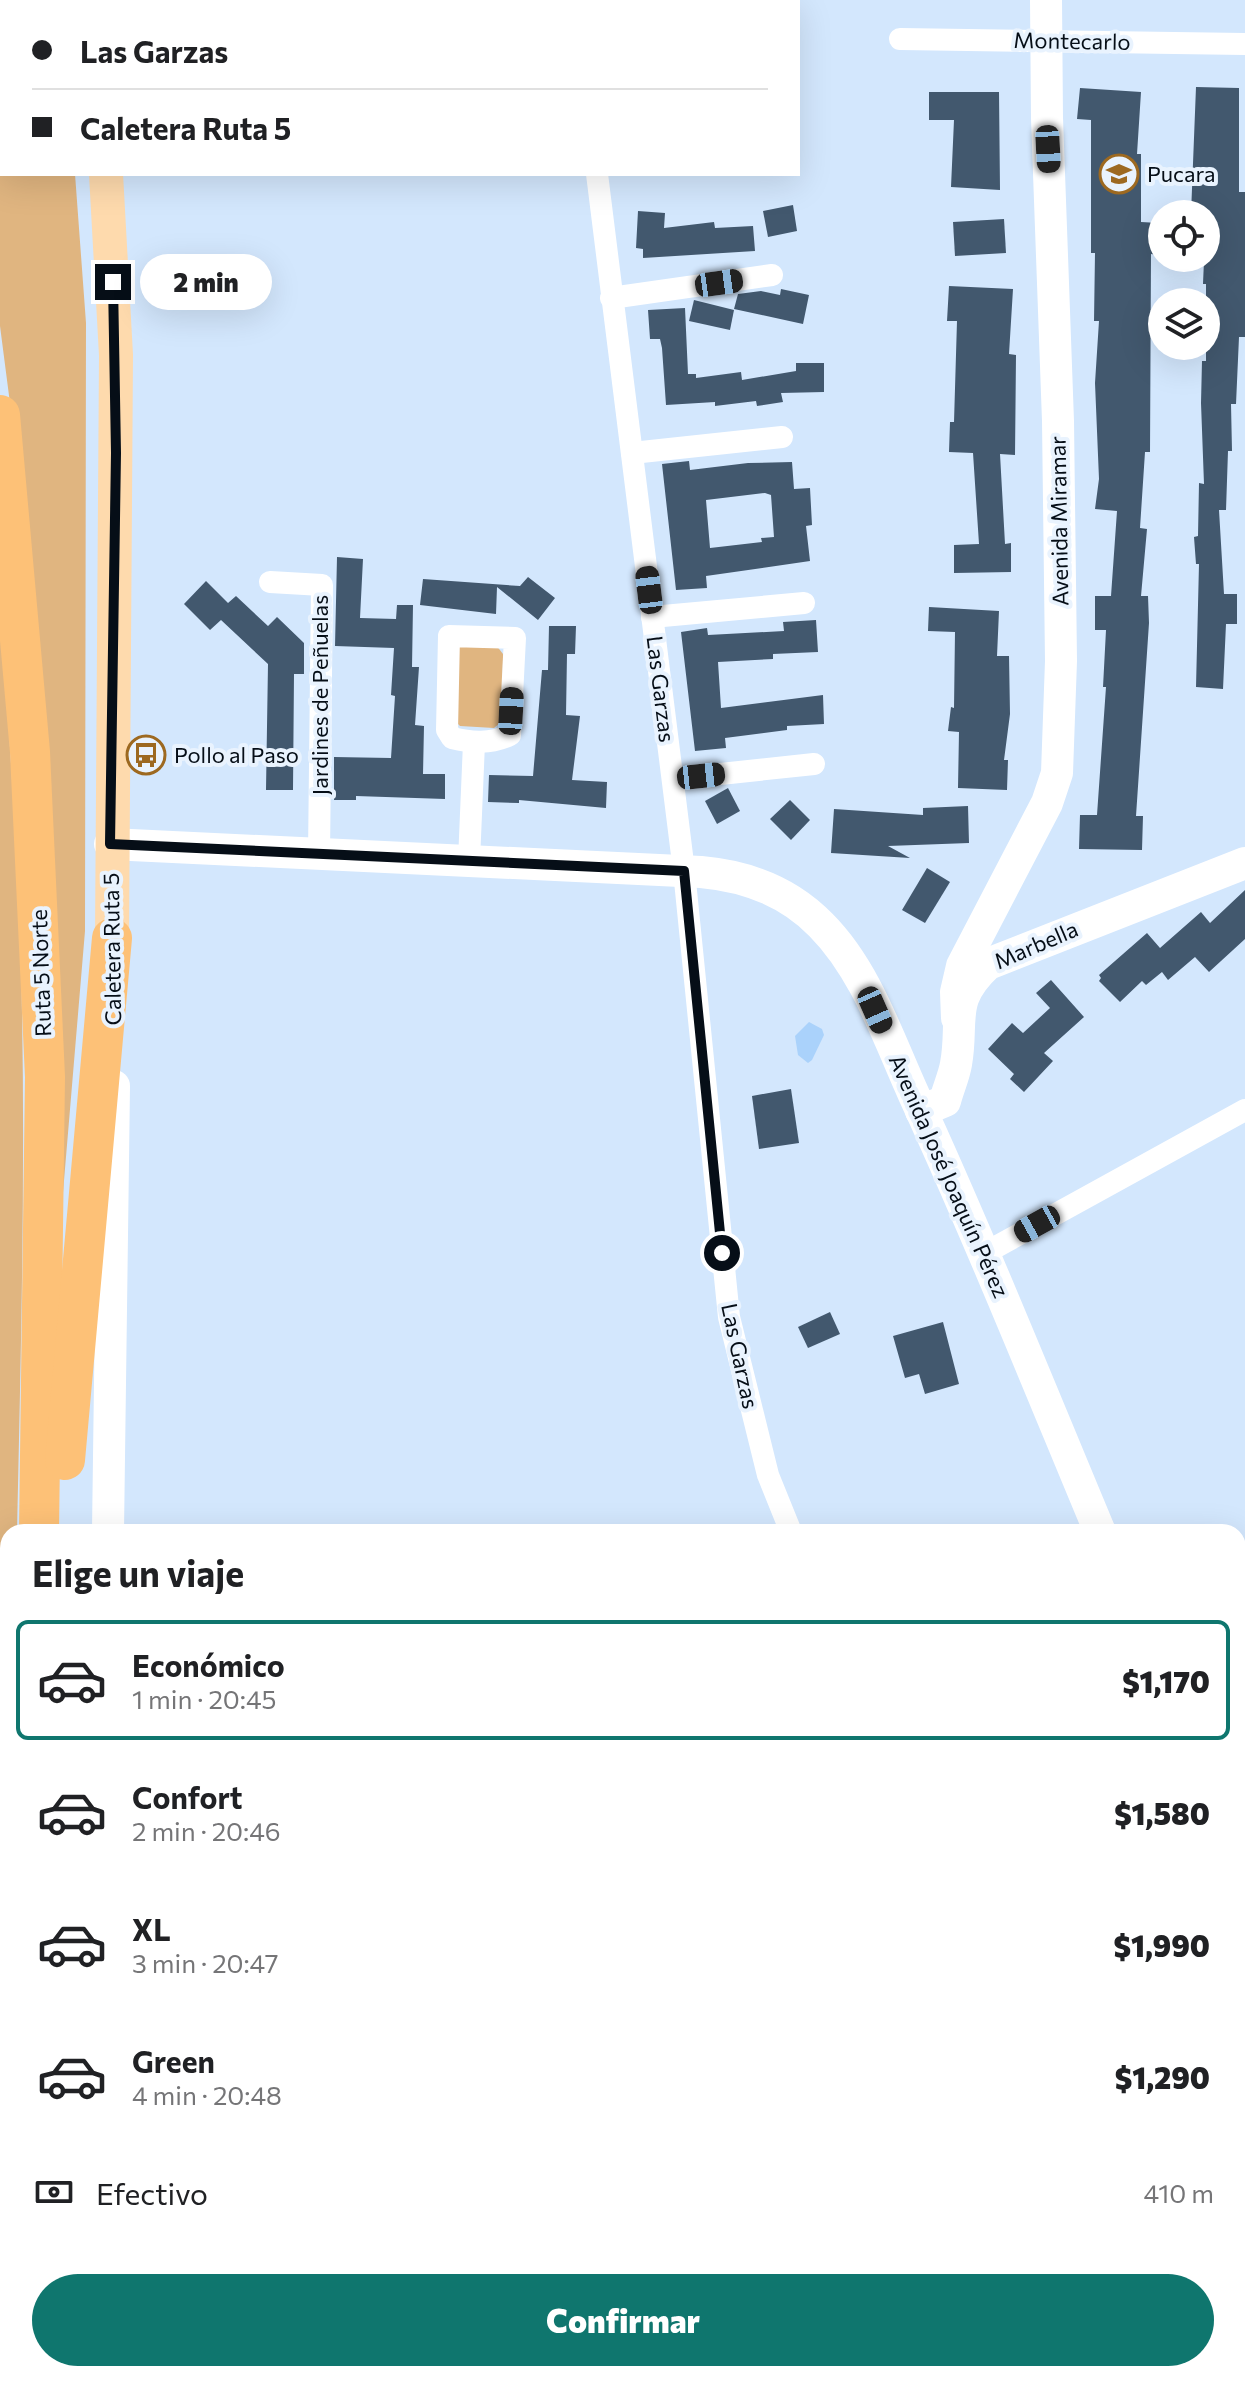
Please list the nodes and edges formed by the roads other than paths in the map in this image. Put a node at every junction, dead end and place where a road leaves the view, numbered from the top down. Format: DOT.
graph roads {
  1 [pos="1046,0"];
  2 [pos="900,39"];
  3 [pos="1046,41"];
  4 [pos="1245,44"];
  5 [pos="106,176"];
  6 [pos="597,176"];
  7 [pos="772,275"];
  8 [pos="611,298"];
  9 [pos="0,415"];
  10 [pos="782,437"];
  11 [pos="632,453"];
  12 [pos="270,582"];
  13 [pos="804,603"];
  14 [pos="652,617"];
  15 [pos="474,743"];
  16 [pos="814,764"];
  17 [pos="673,779"];
  18 [pos="110,844"];
  19 [pos="319,855"];
  20 [pos="469,861"];
  21 [pos="1245,863"];
  22 [pos="684,871"];
  23 [pos="112,938"];
  24 [pos="957,1018"];
  25 [pos="1245,1110"];
  26 [pos="921,1111"];
  27 [pos="985,1253"];
  28 [pos="39,1524"];
  29 [pos="60,1524"];
  30 [pos="108,1524"];
  31 [pos="788,1524"];
  32 [pos="1097,1524"];
  1 -- 3 [label="street, Avenida Miramar"];
  2 -- 3 [label="street, Montecarlo"];
  3 -- 4 [label="street, Montecarlo"];
  3 -- 24 [label="street, Avenida Miramar"];
  5 -- 18 [label="main road, Caletera Ruta 5"];
  6 -- 8 [label="street, Las Garzas"];
  7 -- 8 [label="street"];
  8 -- 11 [label="street, Las Garzas"];
  9 -- 28 [label="highway, Ruta 5 Norte"];
  10 -- 11 [label="street"];
  11 -- 14 [label="street, Las Garzas"];
  12 -- 19 [label="street, Jardines de Peñuelas"];
  13 -- 14 [label="street"];
  14 -- 17 [label="street, Las Garzas"];
  15 -- 15 [label="street"];
  15 -- 20 [label="street"];
  16 -- 17 [label="street"];
  17 -- 22 [label="street, Las Garzas"];
  18 -- 19 [label="street, Avenida José Joaquín Pérez"];
  18 -- 23 [label="main road, Caletera Ruta 5"];
  19 -- 20 [label="street, Avenida José Joaquín Pérez"];
  20 -- 22 [label="street, Avenida José Joaquín Pérez"];
  21 -- 24 [label="street, Marbella"];
  22 -- 26 [label="street, Avenida José Joaquín Pérez"];
  22 -- 31 [label="street, Las Garzas"];
  23 -- 29 [label="highway"];
  23 -- 30 [label="street, Caletera Ruta 5"];
  24 -- 26 [label="street, Marbella"];
  25 -- 27 [label="street"];
  26 -- 27 [label="street, Avenida José Joaquín Pérez"];
  27 -- 32 [label="street, Avenida José Joaquín Pérez"];
}
